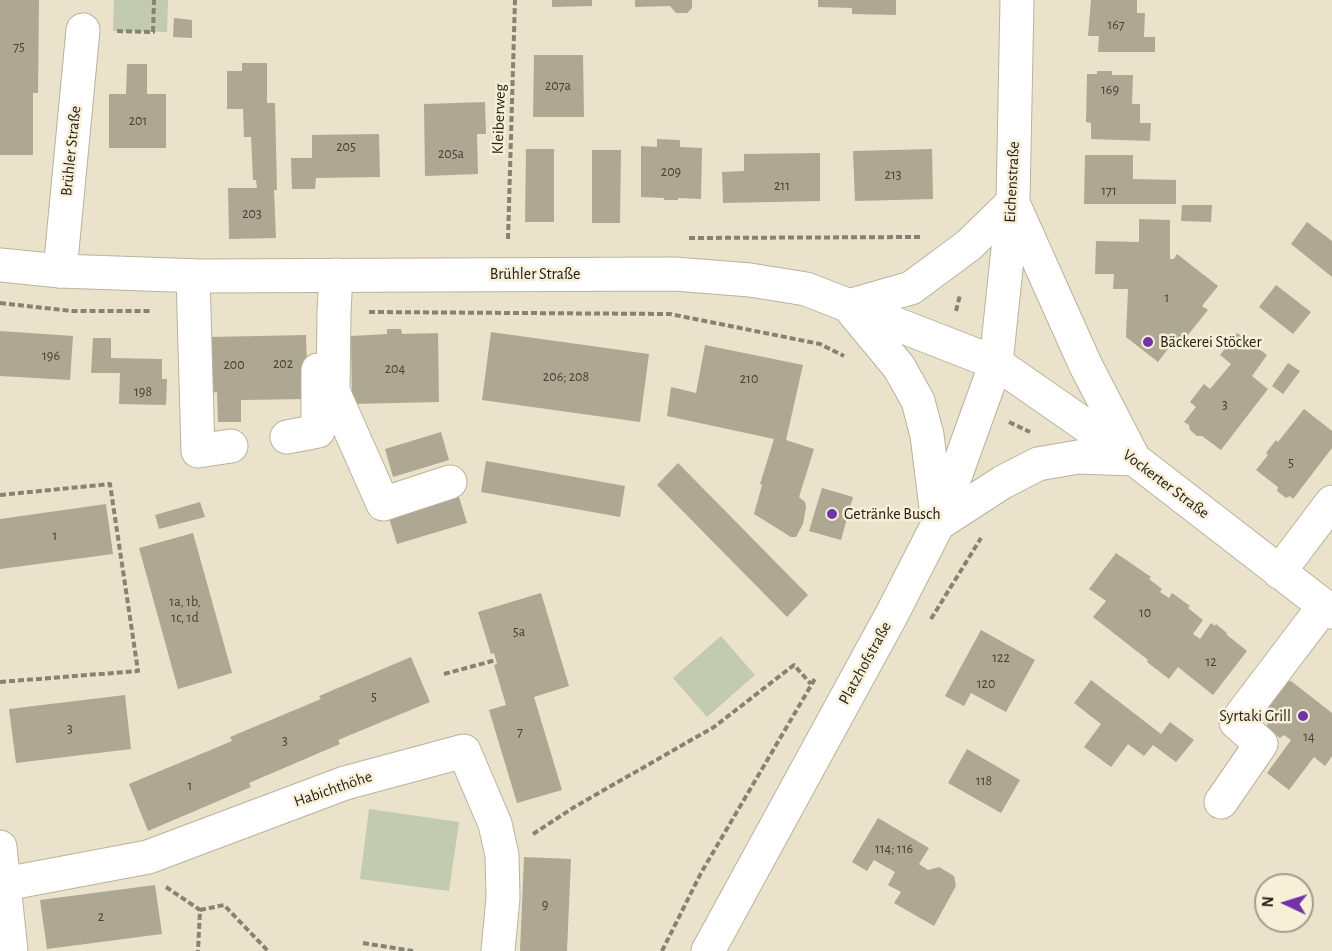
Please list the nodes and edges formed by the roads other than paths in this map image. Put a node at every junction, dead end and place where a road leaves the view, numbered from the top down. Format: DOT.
graph roads {
  1 [pos="1017,0"];
  2 [pos="83,30"];
  3 [pos="1013,202"];
  4 [pos="0,265"];
  5 [pos="60,272"];
  6 [pos="326,275"];
  7 [pos="193,276"];
  8 [pos="848,306"];
  9 [pos="996,363"];
  10 [pos="287,437"];
  11 [pos="231,446"];
  12 [pos="1134,459"];
  13 [pos="450,483"];
  14 [pos="1332,501"];
  15 [pos="938,524"];
  16 [pos="1279,572"];
  17 [pos="1328,609"];
  18 [pos="1221,802"];
  19 [pos="0,847"];
  20 [pos="5,884"];
  21 [pos="11,951"];
  22 [pos="498,951"];
  23 [pos="708,951"];
  1 -- 3 [label="main road, Eichenstraße"];
  2 -- 5 [label="main road, Brühler Straße"];
  3 -- 8 [label="main road"];
  3 -- 9 [label="main road, Eichenstraße"];
  3 -- 12 [label="main road"];
  4 -- 5 [label="main road, Brühler Straße"];
  5 -- 7 [label="main road, Brühler Straße"];
  6 -- 7 [label="main road, Brühler Straße"];
  6 -- 8 [label="main road, Brühler Straße"];
  6 -- 10 [label="main road"];
  6 -- 13 [label="main road"];
  7 -- 11 [label="main road"];
  8 -- 9 [label="main road, Brühler Straße"];
  8 -- 15 [label="main road"];
  9 -- 12 [label="main road, Vockerter Straße"];
  9 -- 15 [label="main road, Platzhofstraße"];
  12 -- 15 [label="main road"];
  12 -- 16 [label="main road, Vockerter Straße"];
  14 -- 16 [label="main road"];
  15 -- 23 [label="main road, Platzhofstraße"];
  16 -- 17 [label="main road, Vockerter Straße"];
  17 -- 18 [label="main road"];
  19 -- 20 [label="main road"];
  20 -- 21 [label="main road"];
  20 -- 22 [label="main road, Habichthöhe"];
}
